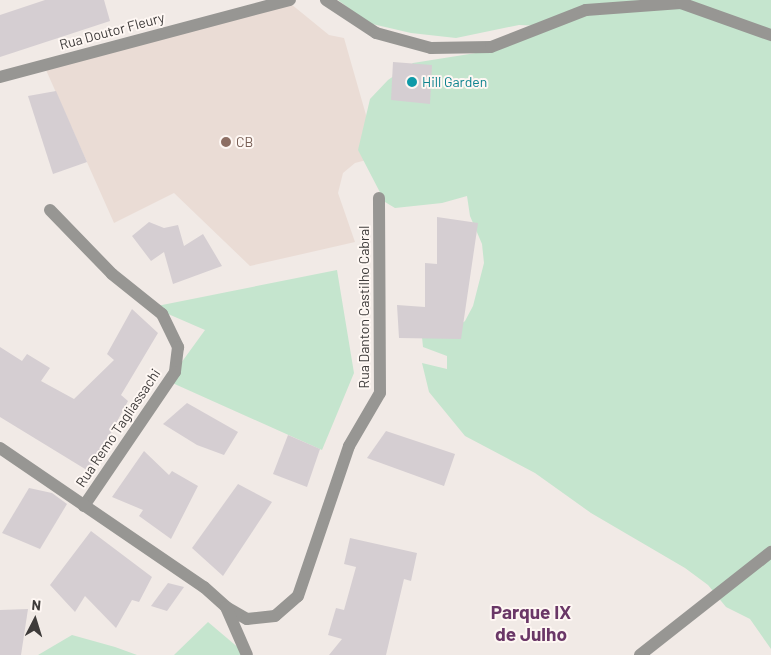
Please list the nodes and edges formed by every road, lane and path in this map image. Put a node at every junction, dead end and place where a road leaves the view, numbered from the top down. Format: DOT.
graph roads {
  1 [pos="290,0"];
  2 [pos="326,0"];
  3 [pos="771,35"];
  4 [pos="0,77"];
  5 [pos="378,198"];
  6 [pos="50,210"];
  7 [pos="0,448"];
  8 [pos="84,506"];
  9 [pos="771,552"];
  10 [pos="226,607"];
  11 [pos="247,655"];
  12 [pos="640,655"];
  1 -- 4 [label="street, Rua Doutor Fleury"];
  2 -- 3 [label="street"];
  5 -- 10 [label="street, Rua Danton Castilho Cabral"];
  6 -- 8 [label="street, Rua Remo Tagliassachi"];
  7 -- 8 [label="street"];
  8 -- 10 [label="street"];
  9 -- 12 [label="street"];
  10 -- 11 [label="street"];
}
